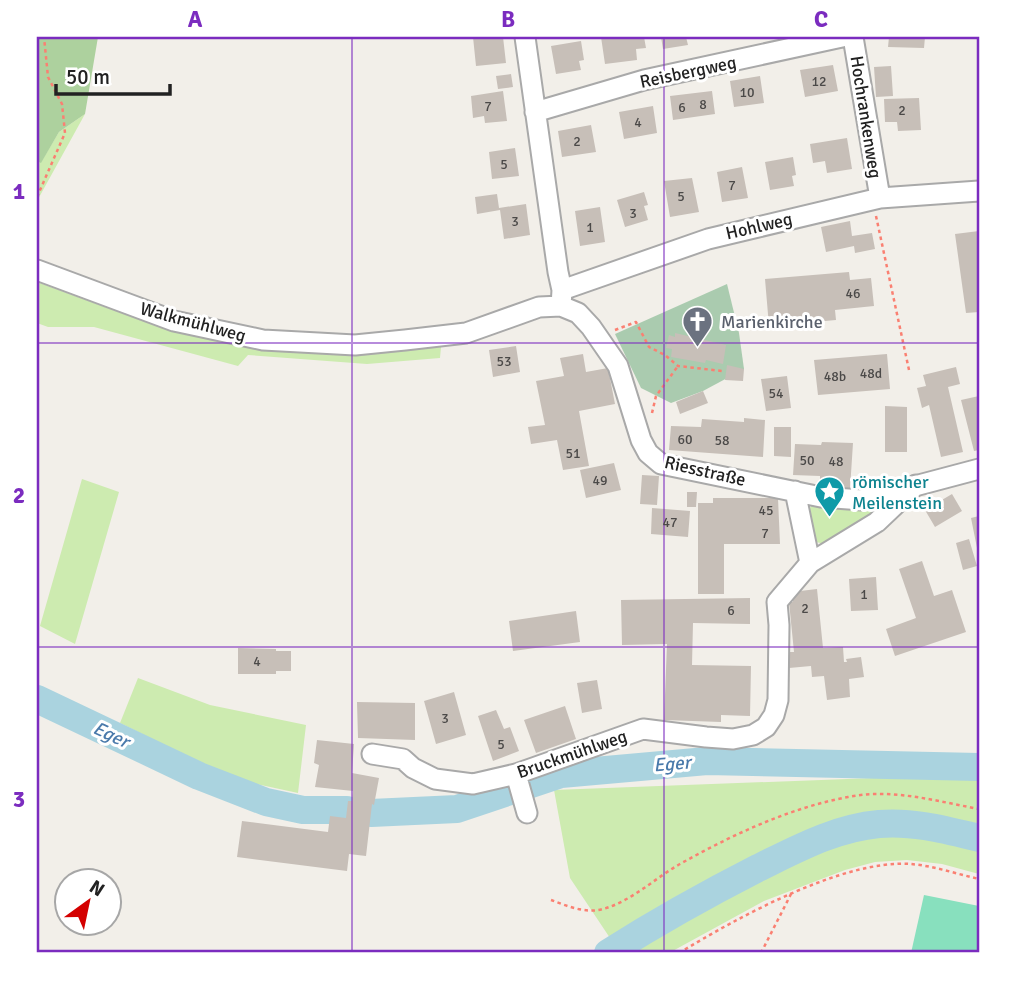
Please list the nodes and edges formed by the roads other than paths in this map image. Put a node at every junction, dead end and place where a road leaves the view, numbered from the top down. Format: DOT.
graph roads {
  1 [pos="525,37"];
  2 [pos="842,37"];
  3 [pos="853,37"];
  4 [pos="535,111"];
  5 [pos="979,191"];
  6 [pos="880,198"];
  7 [pos="37,270"];
  8 [pos="562,298"];
  9 [pos="979,469"];
  10 [pos="916,485"];
  11 [pos="795,491"];
  12 [pos="810,563"];
  13 [pos="372,754"];
  14 [pos="516,774"];
  15 [pos="527,813"];
  1 -- 4 [label="street"];
  2 -- 4 [label="street, Reisbergweg"];
  3 -- 6 [label="street, Hochrankenweg"];
  4 -- 8 [label="street"];
  5 -- 6 [label="street, Hohlweg"];
  6 -- 8 [label="street, Hohlweg"];
  7 -- 8 [label="street, Walkmühlweg"];
  8 -- 11 [label="street, Riesstraße"];
  9 -- 10 [label="street, Riesstraße"];
  10 -- 11 [label="street, Riesstraße"];
  10 -- 12 [label="street, Bruckmühlweg"];
  11 -- 12 [label="street"];
  12 -- 14 [label="street, Bruckmühlweg"];
  13 -- 14 [label="street, Bruckmühlweg"];
  14 -- 15 [label="street"];
}
